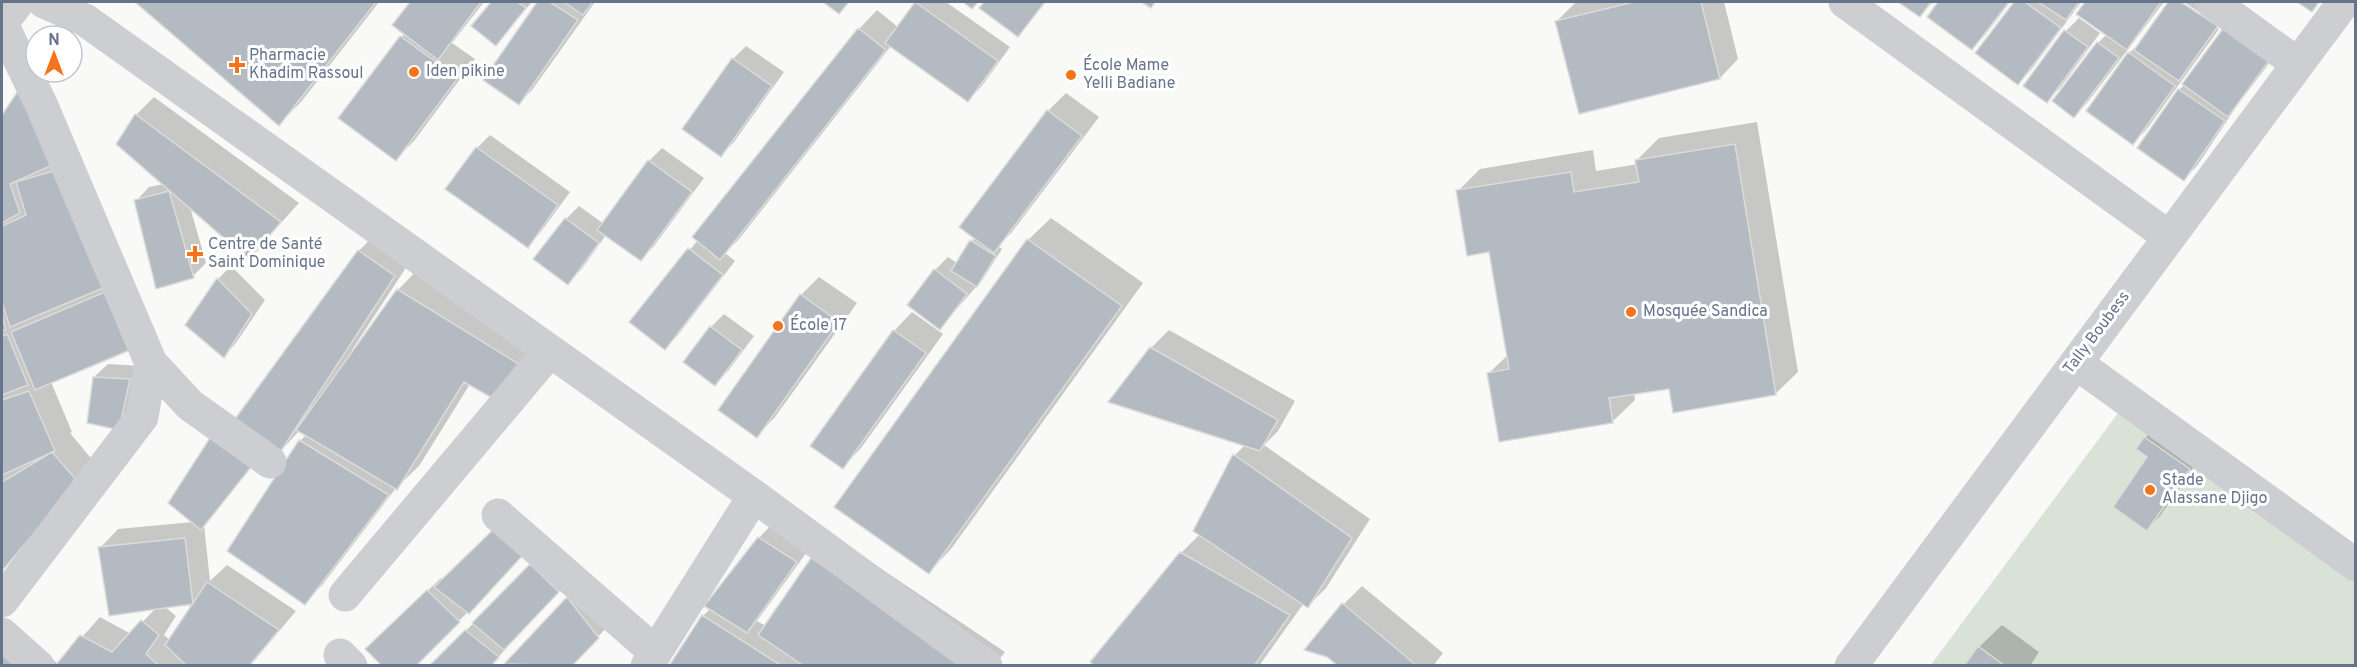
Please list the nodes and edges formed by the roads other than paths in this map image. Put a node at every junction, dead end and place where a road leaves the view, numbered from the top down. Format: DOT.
graph roads {
  1 [pos="18,2"];
  2 [pos="44,2"];
  3 [pos="1845,2"];
  4 [pos="2212,2"];
  5 [pos="2344,2"];
  6 [pos="78,11"];
  7 [pos="2,24"];
  8 [pos="2298,64"];
  9 [pos="2169,237"];
  10 [pos="550,351"];
  11 [pos="151,363"];
  12 [pos="2076,363"];
  13 [pos="270,462"];
  14 [pos="754,496"];
  15 [pos="498,515"];
  16 [pos="2355,565"];
  17 [pos="345,595"];
  18 [pos="2,601"];
  19 [pos="2,634"];
  20 [pos="651,659"];
  21 [pos="38,666"];
  22 [pos="986,666"];
  23 [pos="1851,666"];
  1 -- 7 [label="street"];
  2 -- 6 [label="street"];
  3 -- 9 [label="street"];
  4 -- 8 [label="street"];
  5 -- 8 [label="street, Tally Boubess"];
  6 -- 10 [label="street"];
  7 -- 11 [label="street"];
  8 -- 9 [label="street, Tally Boubess"];
  9 -- 12 [label="street, Tally Boubess"];
  10 -- 14 [label="street"];
  10 -- 17 [label="street"];
  11 -- 13 [label="street"];
  11 -- 18 [label="street"];
  12 -- 16 [label="street"];
  12 -- 23 [label="street, Tally Boubess"];
  14 -- 20 [label="street"];
  14 -- 22 [label="street"];
  15 -- 20 [label="street"];
  19 -- 21 [label="street"];
}
